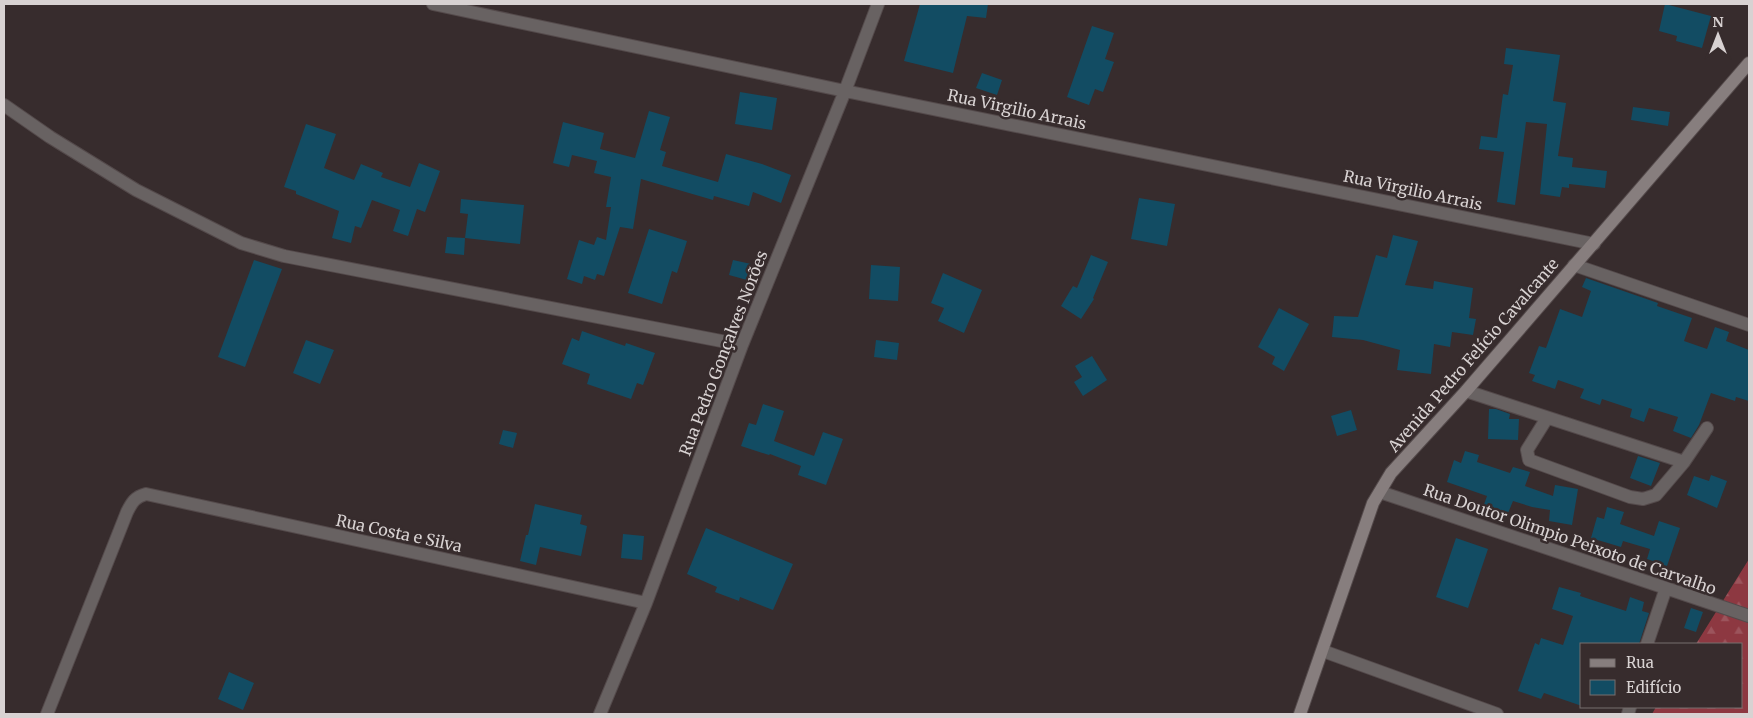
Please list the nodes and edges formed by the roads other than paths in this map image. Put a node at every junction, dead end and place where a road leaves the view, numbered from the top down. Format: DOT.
graph roads {
  1 [pos="433,4"];
  2 [pos="878,4"];
  3 [pos="1749,63"];
  4 [pos="846,91"];
  5 [pos="4,105"];
  6 [pos="1594,244"];
  7 [pos="1574,265"];
  8 [pos="1749,325"];
  9 [pos="742,345"];
  10 [pos="1466,391"];
  11 [pos="1547,418"];
  12 [pos="1706,428"];
  13 [pos="1684,462"];
  14 [pos="1380,492"];
  15 [pos="1666,588"];
  16 [pos="646,603"];
  17 [pos="1749,616"];
  18 [pos="1647,643"];
  19 [pos="1323,651"];
  20 [pos="47,714"];
  21 [pos="600,714"];
  22 [pos="1300,714"];
  23 [pos="1497,714"];
  1 -- 4 [label="street, Rua Virgilio Arrais"];
  2 -- 4 [label="street, Rua Pedro Gonçalves Norões"];
  3 -- 6 [label="street, Avenida Pedro Felício Cavalcante"];
  4 -- 6 [label="street, Rua Virgilio Arrais"];
  4 -- 9 [label="street, Rua Pedro Gonçalves Norões"];
  5 -- 9 [label="street"];
  6 -- 7 [label="street, Avenida Pedro Felício Cavalcante"];
  7 -- 8 [label="street"];
  7 -- 10 [label="street, Avenida Pedro Felício Cavalcante"];
  9 -- 16 [label="street, Rua Pedro Gonçalves Norões"];
  10 -- 11 [label="street"];
  10 -- 14 [label="street, Avenida Pedro Felício Cavalcante"];
  11 -- 13 [label="street"];
  11 -- 13 [label="street"];
  12 -- 13 [label="street"];
  14 -- 15 [label="street, Rua Doutor Olimpio Peixoto de Carvalho"];
  14 -- 19 [label="street, Avenida Pedro Felício Cavalcante"];
  15 -- 17 [label="street, Rua Doutor Olimpio Peixoto de Carvalho"];
  15 -- 18 [label="street"];
  16 -- 20 [label="street, Rua Costa e Silva"];
  16 -- 21 [label="street, Rua Pedro Gonçalves Norões"];
  19 -- 22 [label="street, Avenida Pedro Felício Cavalcante"];
  19 -- 23 [label="street"];
}
